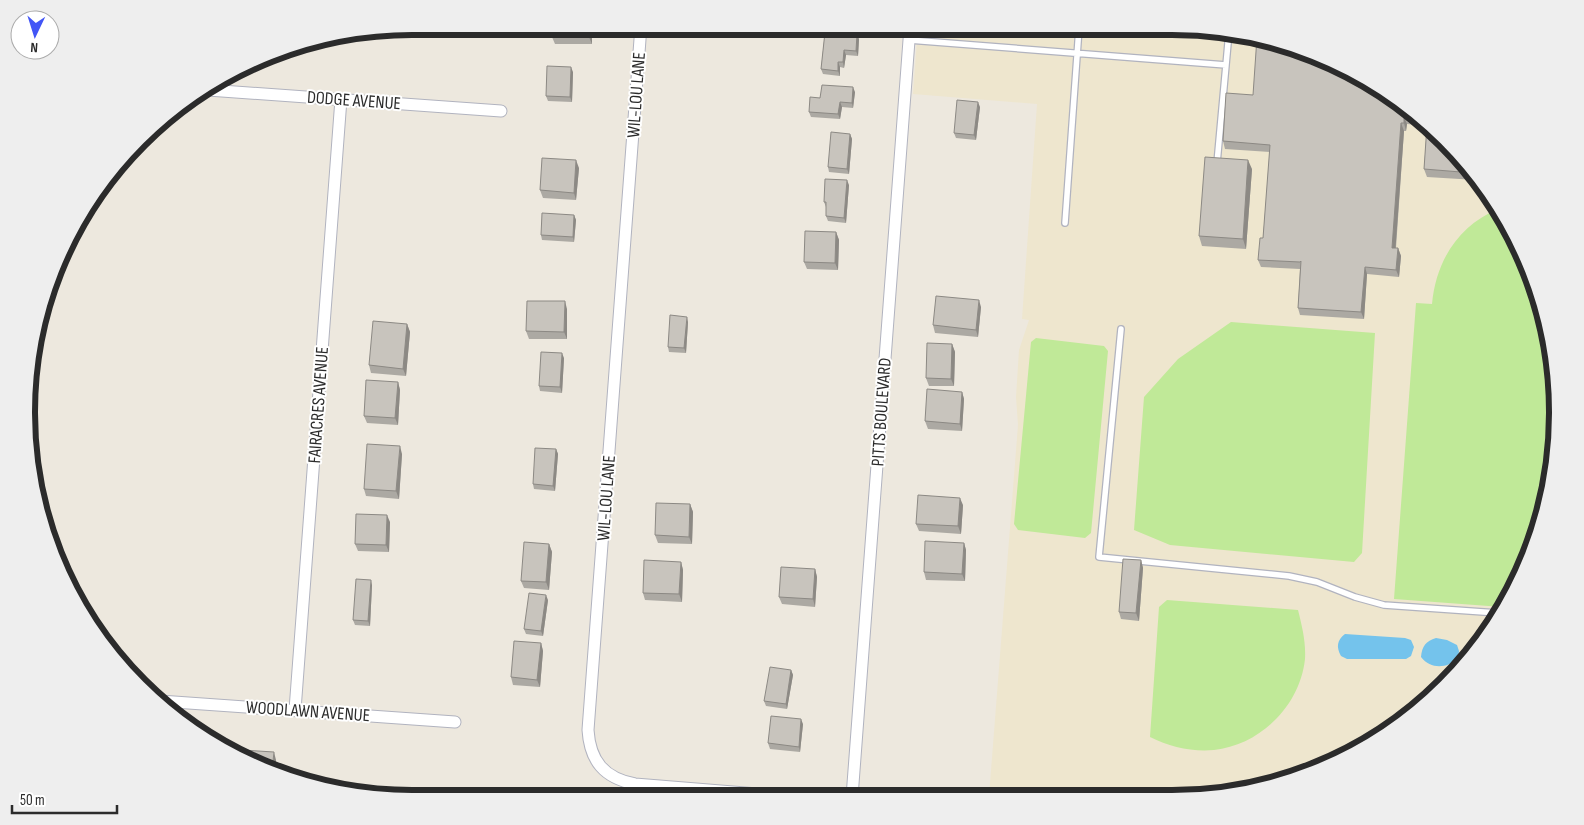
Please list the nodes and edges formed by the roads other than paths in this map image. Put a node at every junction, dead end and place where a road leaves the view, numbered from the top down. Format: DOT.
graph roads {
  1 [pos="640,35"];
  2 [pos="909,35"];
  3 [pos="1079,35"];
  4 [pos="1228,39"];
  5 [pos="909,40"];
  6 [pos="1077,53"];
  7 [pos="1226,65"];
  8 [pos="217,91"];
  9 [pos="341,100"];
  10 [pos="501,111"];
  11 [pos="1217,163"];
  12 [pos="1065,223"];
  13 [pos="1121,329"];
  14 [pos="1491,612"];
  15 [pos="171,702"];
  16 [pos="295,710"];
  17 [pos="455,722"];
  18 [pos="709,790"];
  19 [pos="852,790"];
  1 -- 18 [label="street, WIL-LOU LANE"];
  2 -- 5 [label="street, PITTS BOULEVARD"];
  3 -- 6 [label="lane"];
  4 -- 7 [label="lane"];
  5 -- 6 [label="lane"];
  5 -- 19 [label="street, PITTS BOULEVARD"];
  6 -- 7 [label="lane"];
  6 -- 12 [label="lane"];
  7 -- 11 [label="lane"];
  8 -- 9 [label="street, DODGE AVENUE"];
  9 -- 10 [label="street, DODGE AVENUE"];
  9 -- 16 [label="street, FAIRACRES AVENUE"];
  13 -- 14 [label="lane"];
  15 -- 16 [label="street, WOODLAWN AVENUE"];
  16 -- 17 [label="street, WOODLAWN AVENUE"];
}
